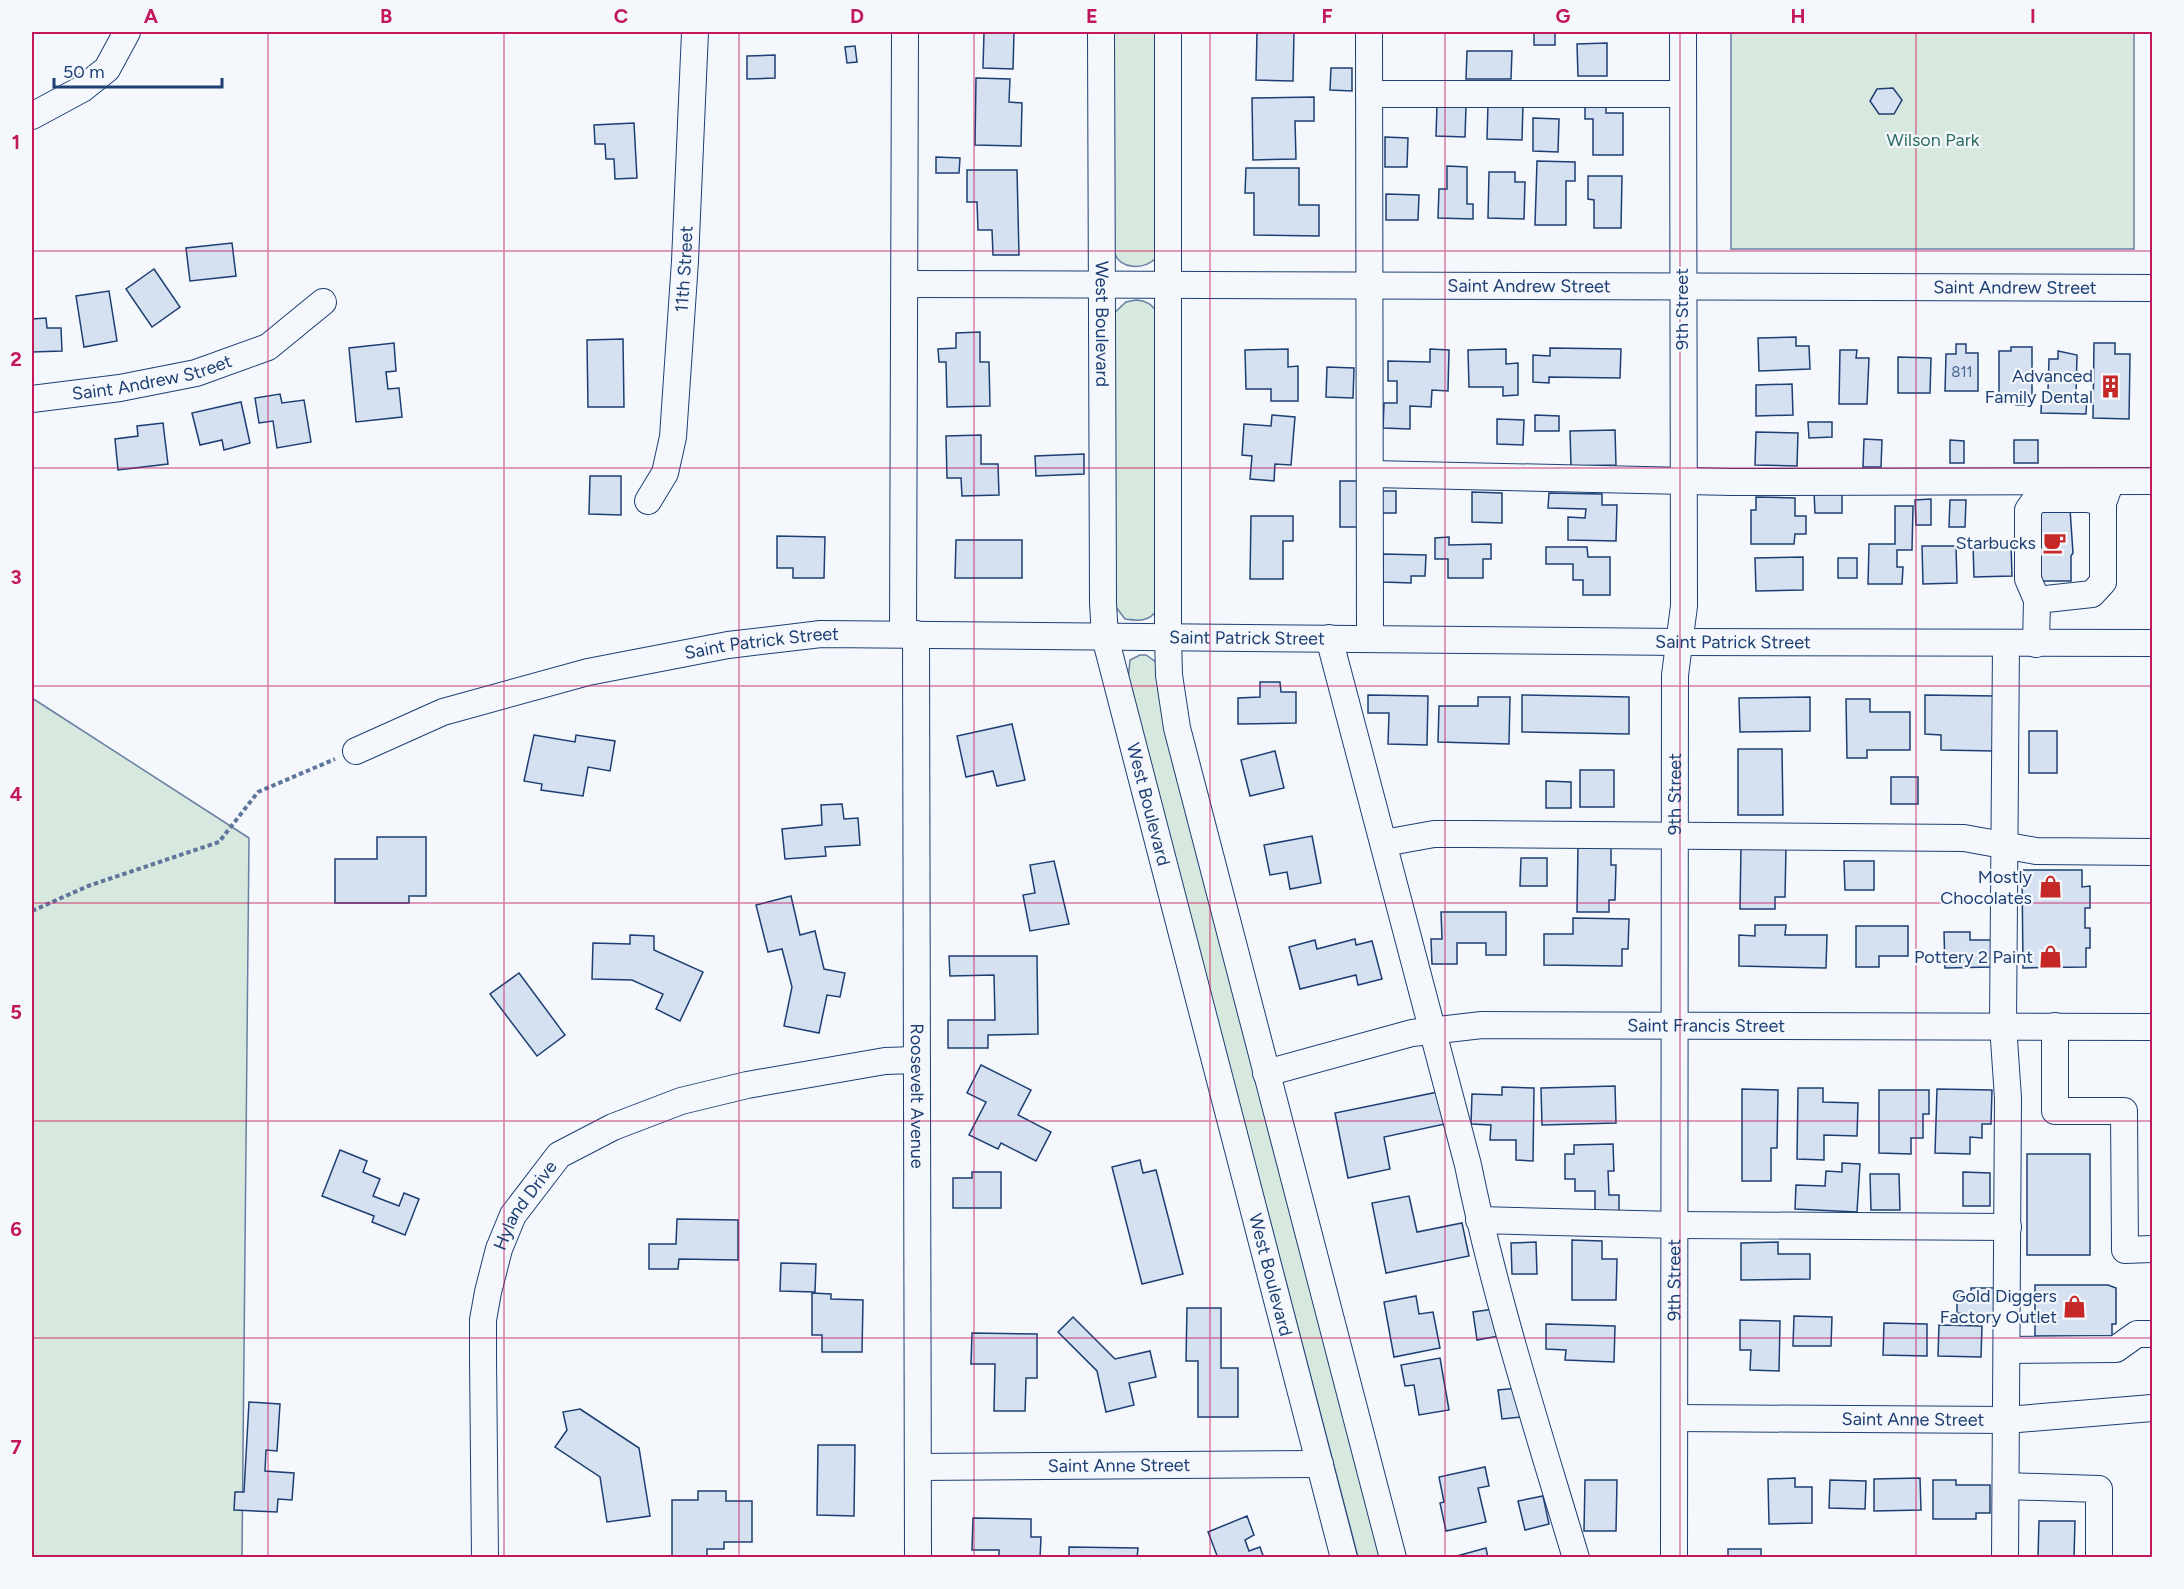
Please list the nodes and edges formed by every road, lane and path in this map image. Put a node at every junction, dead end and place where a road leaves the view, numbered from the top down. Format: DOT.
graph roads {
  1 [pos="127,32"];
  2 [pos="695,32"];
  3 [pos="905,32"];
  4 [pos="1101,32"];
  5 [pos="1168,32"];
  6 [pos="1369,32"];
  7 [pos="1683,32"];
  8 [pos="1369,94"];
  9 [pos="1683,94"];
  10 [pos="32,116"];
  11 [pos="905,284"];
  12 [pos="1101,286"];
  13 [pos="1170,286"];
  14 [pos="1682,286"];
  15 [pos="1369,287"];
  16 [pos="2152,288"];
  17 [pos="323,302"];
  18 [pos="32,399"];
  19 [pos="1372,474"];
  20 [pos="1683,479"];
  21 [pos="2152,481"];
  22 [pos="2107,492"];
  23 [pos="648,501"];
  24 [pos="2037,600"];
  25 [pos="909,634"];
  26 [pos="1105,637"];
  27 [pos="1168,637"];
  28 [pos="1329,638"];
  29 [pos="1370,639"];
  30 [pos="1680,642"];
  31 [pos="2152,643"];
  32 [pos="2006,644"];
  33 [pos="2036,644"];
  34 [pos="356,751"];
  35 [pos="1676,835"];
  36 [pos="1384,843"];
  37 [pos="2004,845"];
  38 [pos="2152,852"];
  39 [pos="32,911"];
  40 [pos="2003,1025"];
  41 [pos="1676,1026"];
  42 [pos="2055,1026"];
  43 [pos="2152,1027"];
  44 [pos="1433,1030"];
  45 [pos="915,1060"];
  46 [pos="1266,1073"];
  47 [pos="1479,1220"];
  48 [pos="1676,1225"];
  49 [pos="2008,1227"];
  50 [pos="2152,1249"];
  51 [pos="2152,1334"];
  52 [pos="2007,1350"];
  53 [pos="2152,1408"];
  54 [pos="1675,1418"];
  55 [pos="2006,1420"];
  56 [pos="1320,1464"];
  57 [pos="918,1467"];
  58 [pos="2006,1486"];
  59 [pos="484,1557"];
  60 [pos="918,1557"];
  61 [pos="1344,1557"];
  62 [pos="1393,1557"];
  63 [pos="1576,1557"];
  64 [pos="1674,1557"];
  65 [pos="2005,1557"];
  66 [pos="2099,1557"];
  1 -- 10 [label="street"];
  2 -- 23 [label="street, 11th Street"];
  3 -- 11 [label="street, Roosevelt Avenue"];
  4 -- 12 [label="street, West Boulevard"];
  5 -- 13 [label="street"];
  6 -- 8 [label="street"];
  7 -- 9 [label="street, 9th Street"];
  8 -- 9 [label="street"];
  8 -- 15 [label="street"];
  9 -- 14 [label="street, 9th Street"];
  11 -- 12 [label="street, Saint Andrew Street"];
  11 -- 25 [label="street, Roosevelt Avenue"];
  12 -- 13 [label="street, Saint Andrew Street"];
  12 -- 26 [label="street, West Boulevard"];
  13 -- 15 [label="street, Saint Andrew Street"];
  13 -- 27 [label="street"];
  14 -- 15 [label="street, Saint Andrew Street"];
  14 -- 16 [label="street, Saint Andrew Street"];
  14 -- 20 [label="street, 9th Street"];
  15 -- 19 [label="street"];
  17 -- 18 [label="street, Saint Andrew Street"];
  19 -- 20 [label="street"];
  19 -- 29 [label="street"];
  20 -- 22 [label="street"];
  20 -- 30 [label="street, 9th Street"];
  21 -- 22 [label="street"];
  22 -- 24 [label="street"];
  22 -- 24 [label="street"];
  24 -- 33 [label="street"];
  25 -- 26 [label="street, Saint Patrick Street"];
  25 -- 34 [label="street, Saint Patrick Street"];
  25 -- 45 [label="street, Roosevelt Avenue"];
  26 -- 27 [label="street, Saint Patrick Street"];
  26 -- 56 [label="street, West Boulevard"];
  27 -- 28 [label="street, Saint Patrick Street"];
  27 -- 46 [label="street"];
  28 -- 29 [label="street, Saint Patrick Street"];
  28 -- 36 [label="street"];
  29 -- 30 [label="street, Saint Patrick Street"];
  30 -- 32 [label="street, Saint Patrick Street"];
  30 -- 35 [label="street, 9th Street"];
  31 -- 33 [label="street, Saint Patrick Street"];
  32 -- 33 [label="street, Saint Patrick Street"];
  32 -- 37 [label="street"];
  34 -- 39 [label="path"];
  35 -- 36 [label="street"];
  35 -- 37 [label="street"];
  35 -- 41 [label="street, 9th Street"];
  36 -- 44 [label="street"];
  37 -- 38 [label="street"];
  37 -- 40 [label="street"];
  40 -- 41 [label="street, Saint Francis Street"];
  40 -- 42 [label="street, Saint Francis Street"];
  40 -- 49 [label="street"];
  41 -- 44 [label="street, Saint Francis Street"];
  41 -- 48 [label="street, 9th Street"];
  42 -- 43 [label="street, Saint Francis Street"];
  42 -- 50 [label="street"];
  44 -- 46 [label="street, Saint Francis Street"];
  44 -- 47 [label="street"];
  45 -- 57 [label="street, Roosevelt Avenue"];
  45 -- 59 [label="street, Hyland Drive"];
  46 -- 62 [label="street"];
  47 -- 48 [label="street"];
  47 -- 63 [label="street"];
  48 -- 49 [label="street"];
  48 -- 54 [label="street, 9th Street"];
  49 -- 52 [label="street"];
  51 -- 52 [label="street"];
  52 -- 55 [label="street"];
  53 -- 55 [label="street, Saint Anne Street"];
  54 -- 55 [label="street, Saint Anne Street"];
  54 -- 64 [label="street, 9th Street"];
  55 -- 58 [label="street"];
  56 -- 57 [label="street, Saint Anne Street"];
  56 -- 61 [label="street, West Boulevard"];
  57 -- 60 [label="street, Roosevelt Avenue"];
  58 -- 65 [label="street"];
  58 -- 66 [label="street"];
}
